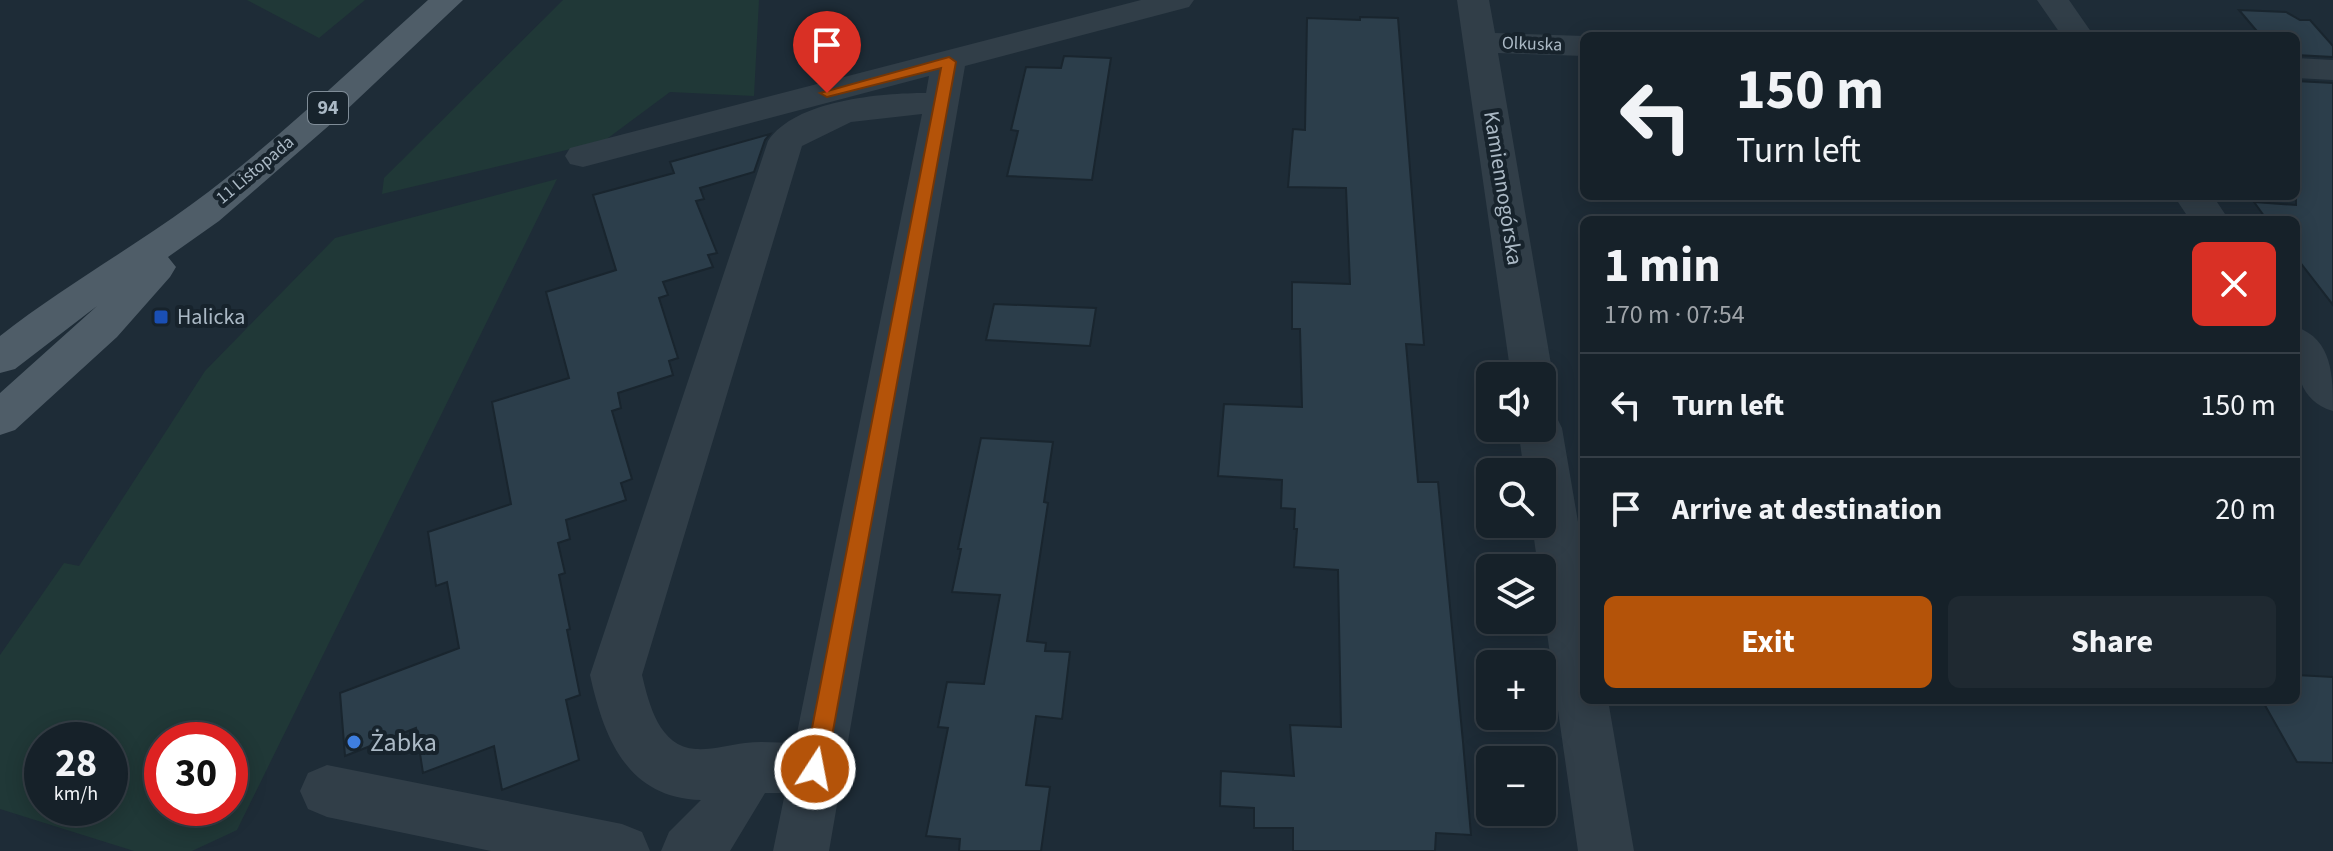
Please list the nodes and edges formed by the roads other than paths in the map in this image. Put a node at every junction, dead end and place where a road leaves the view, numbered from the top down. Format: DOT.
graph roads {
  1 [pos="447,0"];
  2 [pos="1178,0"];
  3 [pos="1473,0"];
  4 [pos="2053,0"];
  5 [pos="2075,32"];
  6 [pos="1480,43"];
  7 [pos="1580,46"];
  8 [pos="2300,68"];
  9 [pos="2333,70"];
  10 [pos="945,83"];
  11 [pos="583,156"];
  12 [pos="206,212"];
  13 [pos="2300,348"];
  14 [pos="0,358"];
  15 [pos="1530,362"];
  16 [pos="2333,395"];
  17 [pos="0,418"];
  18 [pos="1542,442"];
  19 [pos="1580,684"];
  20 [pos="1583,704"];
  21 [pos="749,768"];
  22 [pos="815,769"];
  23 [pos="327,791"];
  24 [pos="622,851"];
  25 [pos="689,851"];
  26 [pos="801,851"];
  27 [pos="1606,851"];
  1 -- 12 [label="main road, 11 Listopada / 94"];
  2 -- 10 [label="street"];
  3 -- 6 [label="street, Kamiennogórska"];
  4 -- 5 [label="street"];
  6 -- 7 [label="street, Olkuska"];
  6 -- 15 [label="street, Kamiennogórska"];
  8 -- 9 [label="street"];
  10 -- 11 [label="street"];
  10 -- 21 [label="street"];
  10 -- 22 [label="street"];
  12 -- 14 [label="main road, 11 Listopada / 94"];
  12 -- 17 [label="main road, 11 Listopada / 94"];
  13 -- 16 [label="street"];
  18 -- 19 [label="street"];
  20 -- 27 [label="street"];
  21 -- 22 [label="street"];
  21 -- 25 [label="street"];
  22 -- 26 [label="street"];
  23 -- 24 [label="street"];
}
